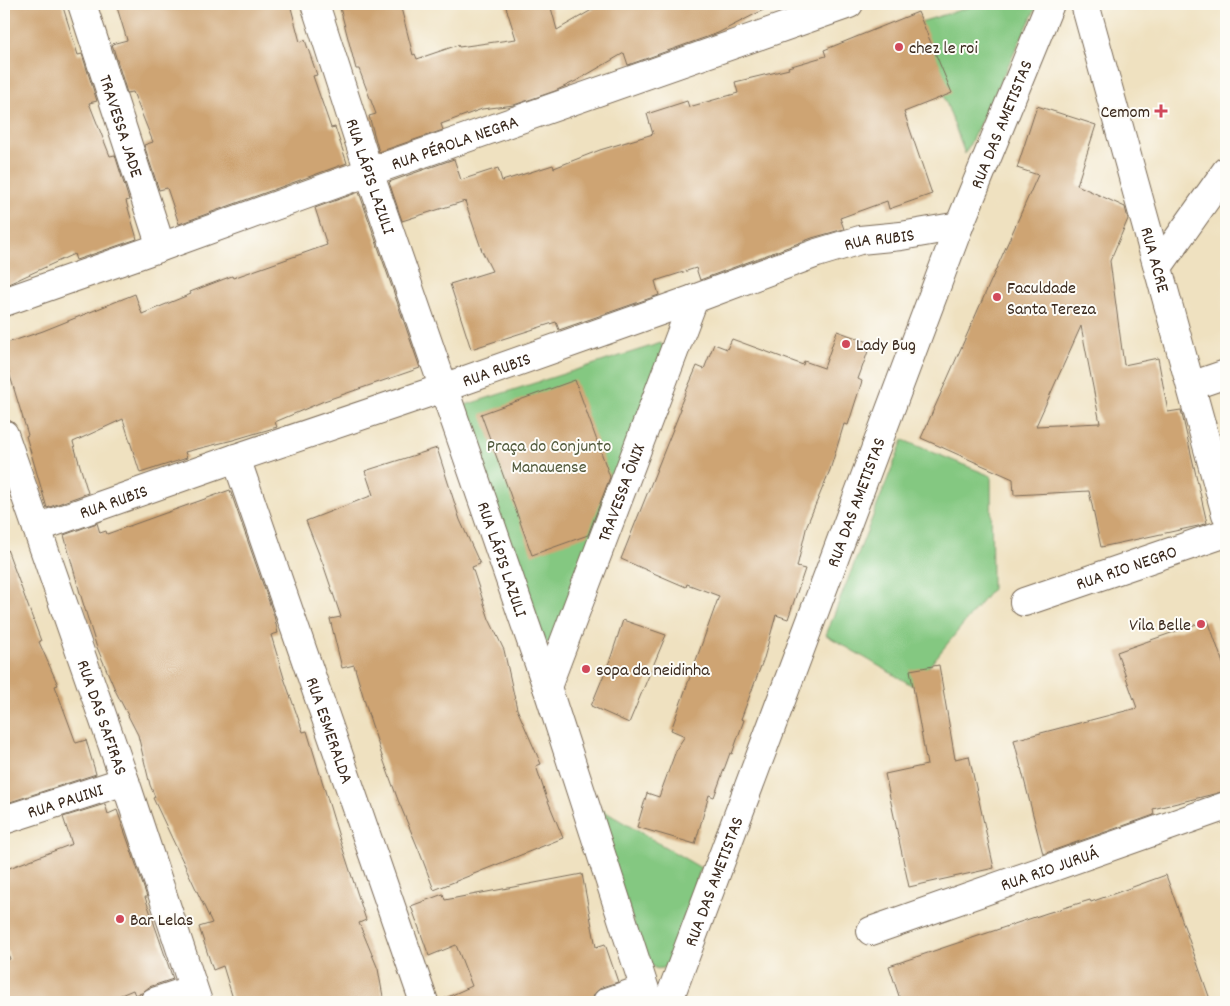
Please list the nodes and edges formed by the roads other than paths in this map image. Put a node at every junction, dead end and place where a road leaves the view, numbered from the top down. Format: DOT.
graph roads {
  1 [pos="82,4"];
  2 [pos="316,4"];
  3 [pos="849,4"];
  4 [pos="1050,4"];
  5 [pos="1085,4"];
  6 [pos="1226,171"];
  7 [pos="369,172"];
  8 [pos="959,226"];
  9 [pos="161,247"];
  10 [pos="1158,267"];
  11 [pos="694,299"];
  12 [pos="4,302"];
  13 [pos="1226,374"];
  14 [pos="1191,386"];
  15 [pos="443,388"];
  16 [pos="4,434"];
  17 [pos="236,458"];
  18 [pos="1226,514"];
  19 [pos="37,528"];
  20 [pos="1226,533"];
  21 [pos="1024,602"];
  22 [pos="546,687"];
  23 [pos="125,781"];
  24 [pos="1226,806"];
  25 [pos="4,820"];
  26 [pos="871,931"];
  27 [pos="196,996"];
  28 [pos="646,996"];
  29 [pos="154,1002"];
  30 [pos="424,1002"];
  31 [pos="607,1002"];
  32 [pos="668,1002"];
  1 -- 9 [label="street, TRAVESSA JADE"];
  2 -- 7 [label="street, RUA LÁPIS LAZULI"];
  3 -- 7 [label="street, RUA PÉROLA NEGRA"];
  4 -- 8 [label="street, RUA DAS AMETISTAS"];
  5 -- 10 [label="street, RUA ACRE"];
  6 -- 10 [label="street"];
  7 -- 9 [label="street, RUA PÉROLA NEGRA"];
  7 -- 15 [label="street, RUA LÁPIS LAZULI"];
  8 -- 11 [label="street, RUA RUBIS"];
  8 -- 32 [label="street, RUA DAS AMETISTAS"];
  9 -- 12 [label="street, RUA PÉROLA NEGRA"];
  10 -- 14 [label="street, RUA ACRE"];
  11 -- 15 [label="street, RUA RUBIS"];
  11 -- 22 [label="street, TRAVESSA ÔNIX"];
  13 -- 14 [label="street"];
  14 -- 18 [label="street, RUA ACRE"];
  15 -- 17 [label="street, RUA RUBIS"];
  15 -- 22 [label="street, RUA LÁPIS LAZULI"];
  16 -- 19 [label="street, RUA DAS SAFIRAS"];
  17 -- 19 [label="street, RUA RUBIS"];
  17 -- 30 [label="street, RUA ESMERALDA"];
  19 -- 23 [label="street, RUA DAS SAFIRAS"];
  20 -- 21 [label="street, RUA RIO NEGRO"];
  22 -- 28 [label="street, RUA LÁPIS LAZULI"];
  23 -- 25 [label="street, RUA PAUINI"];
  23 -- 27 [label="street, RUA DAS SAFIRAS"];
  24 -- 26 [label="street, RUA RIO JURUÁ"];
  27 -- 29 [label="street"];
  28 -- 31 [label="street"];
}
